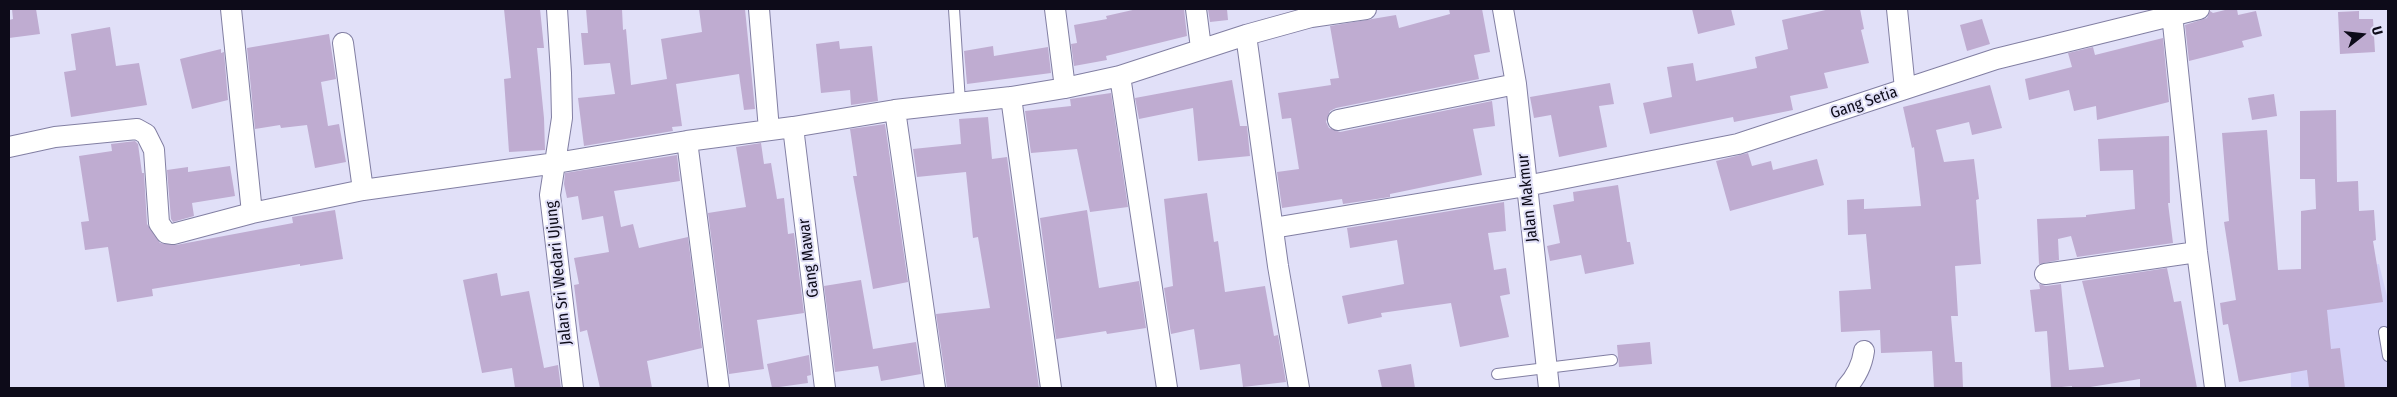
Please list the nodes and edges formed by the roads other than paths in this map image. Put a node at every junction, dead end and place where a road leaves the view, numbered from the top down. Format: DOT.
graph roads {
  1 [pos="231,9"];
  2 [pos="557,9"];
  3 [pos="760,9"];
  4 [pos="954,9"];
  5 [pos="1055,9"];
  6 [pos="1196,9"];
  7 [pos="1366,9"];
  8 [pos="1503,9"];
  9 [pos="1897,9"];
  10 [pos="2199,9"];
  11 [pos="2172,14"];
  12 [pos="1246,34"];
  13 [pos="343,43"];
  14 [pos="1201,48"];
  15 [pos="1120,76"];
  16 [pos="1516,84"];
  17 [pos="1065,88"];
  18 [pos="1905,88"];
  19 [pos="1011,97"];
  20 [pos="960,102"];
  21 [pos="895,110"];
  22 [pos="1338,120"];
  23 [pos="793,127"];
  24 [pos="769,130"];
  25 [pos="686,141"];
  26 [pos="9,148"];
  27 [pos="556,163"];
  28 [pos="1526,186"];
  29 [pos="363,190"];
  30 [pos="252,213"];
  31 [pos="1273,228"];
  32 [pos="2197,252"];
  33 [pos="2044,274"];
  34 [pos="2384,332"];
  35 [pos="1864,351"];
  36 [pos="2388,356"];
  37 [pos="1612,360"];
  38 [pos="1547,366"];
  39 [pos="1497,374"];
  40 [pos="573,388"];
  41 [pos="719,388"];
  42 [pos="825,388"];
  43 [pos="935,388"];
  44 [pos="1051,388"];
  45 [pos="1167,388"];
  46 [pos="1298,388"];
  47 [pos="1550,388"];
  48 [pos="1846,388"];
  49 [pos="2215,388"];
  1 -- 30 [label="street"];
  2 -- 27 [label="street, Jalan Sri Wedari Ujung"];
  3 -- 24 [label="street"];
  4 -- 20 [label="lane"];
  5 -- 17 [label="street"];
  6 -- 14 [label="street"];
  7 -- 12 [label="street"];
  8 -- 16 [label="street, Jalan Makmur"];
  9 -- 18 [label="street"];
  10 -- 11 [label="street, Gang Setia"];
  11 -- 18 [label="street, Gang Setia"];
  11 -- 32 [label="street"];
  12 -- 14 [label="street"];
  12 -- 31 [label="street"];
  13 -- 29 [label="street"];
  14 -- 15 [label="street"];
  15 -- 17 [label="street"];
  15 -- 45 [label="street"];
  16 -- 22 [label="street"];
  16 -- 28 [label="street, Jalan Makmur"];
  17 -- 19 [label="street"];
  18 -- 28 [label="street, Gang Setia"];
  19 -- 20 [label="street"];
  19 -- 44 [label="street"];
  20 -- 21 [label="street"];
  21 -- 23 [label="street"];
  21 -- 43 [label="street"];
  23 -- 24 [label="street"];
  23 -- 42 [label="street, Gang Mawar"];
  24 -- 25 [label="street"];
  25 -- 27 [label="street"];
  25 -- 41 [label="street"];
  26 -- 30 [label="street"];
  27 -- 29 [label="street"];
  27 -- 40 [label="street, Jalan Sri Wedari Ujung"];
  28 -- 31 [label="street, Gang Setia"];
  28 -- 38 [label="street, Jalan Makmur"];
  29 -- 30 [label="street"];
  31 -- 46 [label="street"];
  32 -- 33 [label="street"];
  32 -- 49 [label="street"];
  34 -- 36 [label="lane"];
  35 -- 48 [label="street"];
  37 -- 38 [label="lane"];
  38 -- 39 [label="lane"];
  38 -- 47 [label="street, Jalan Makmur"];
}
